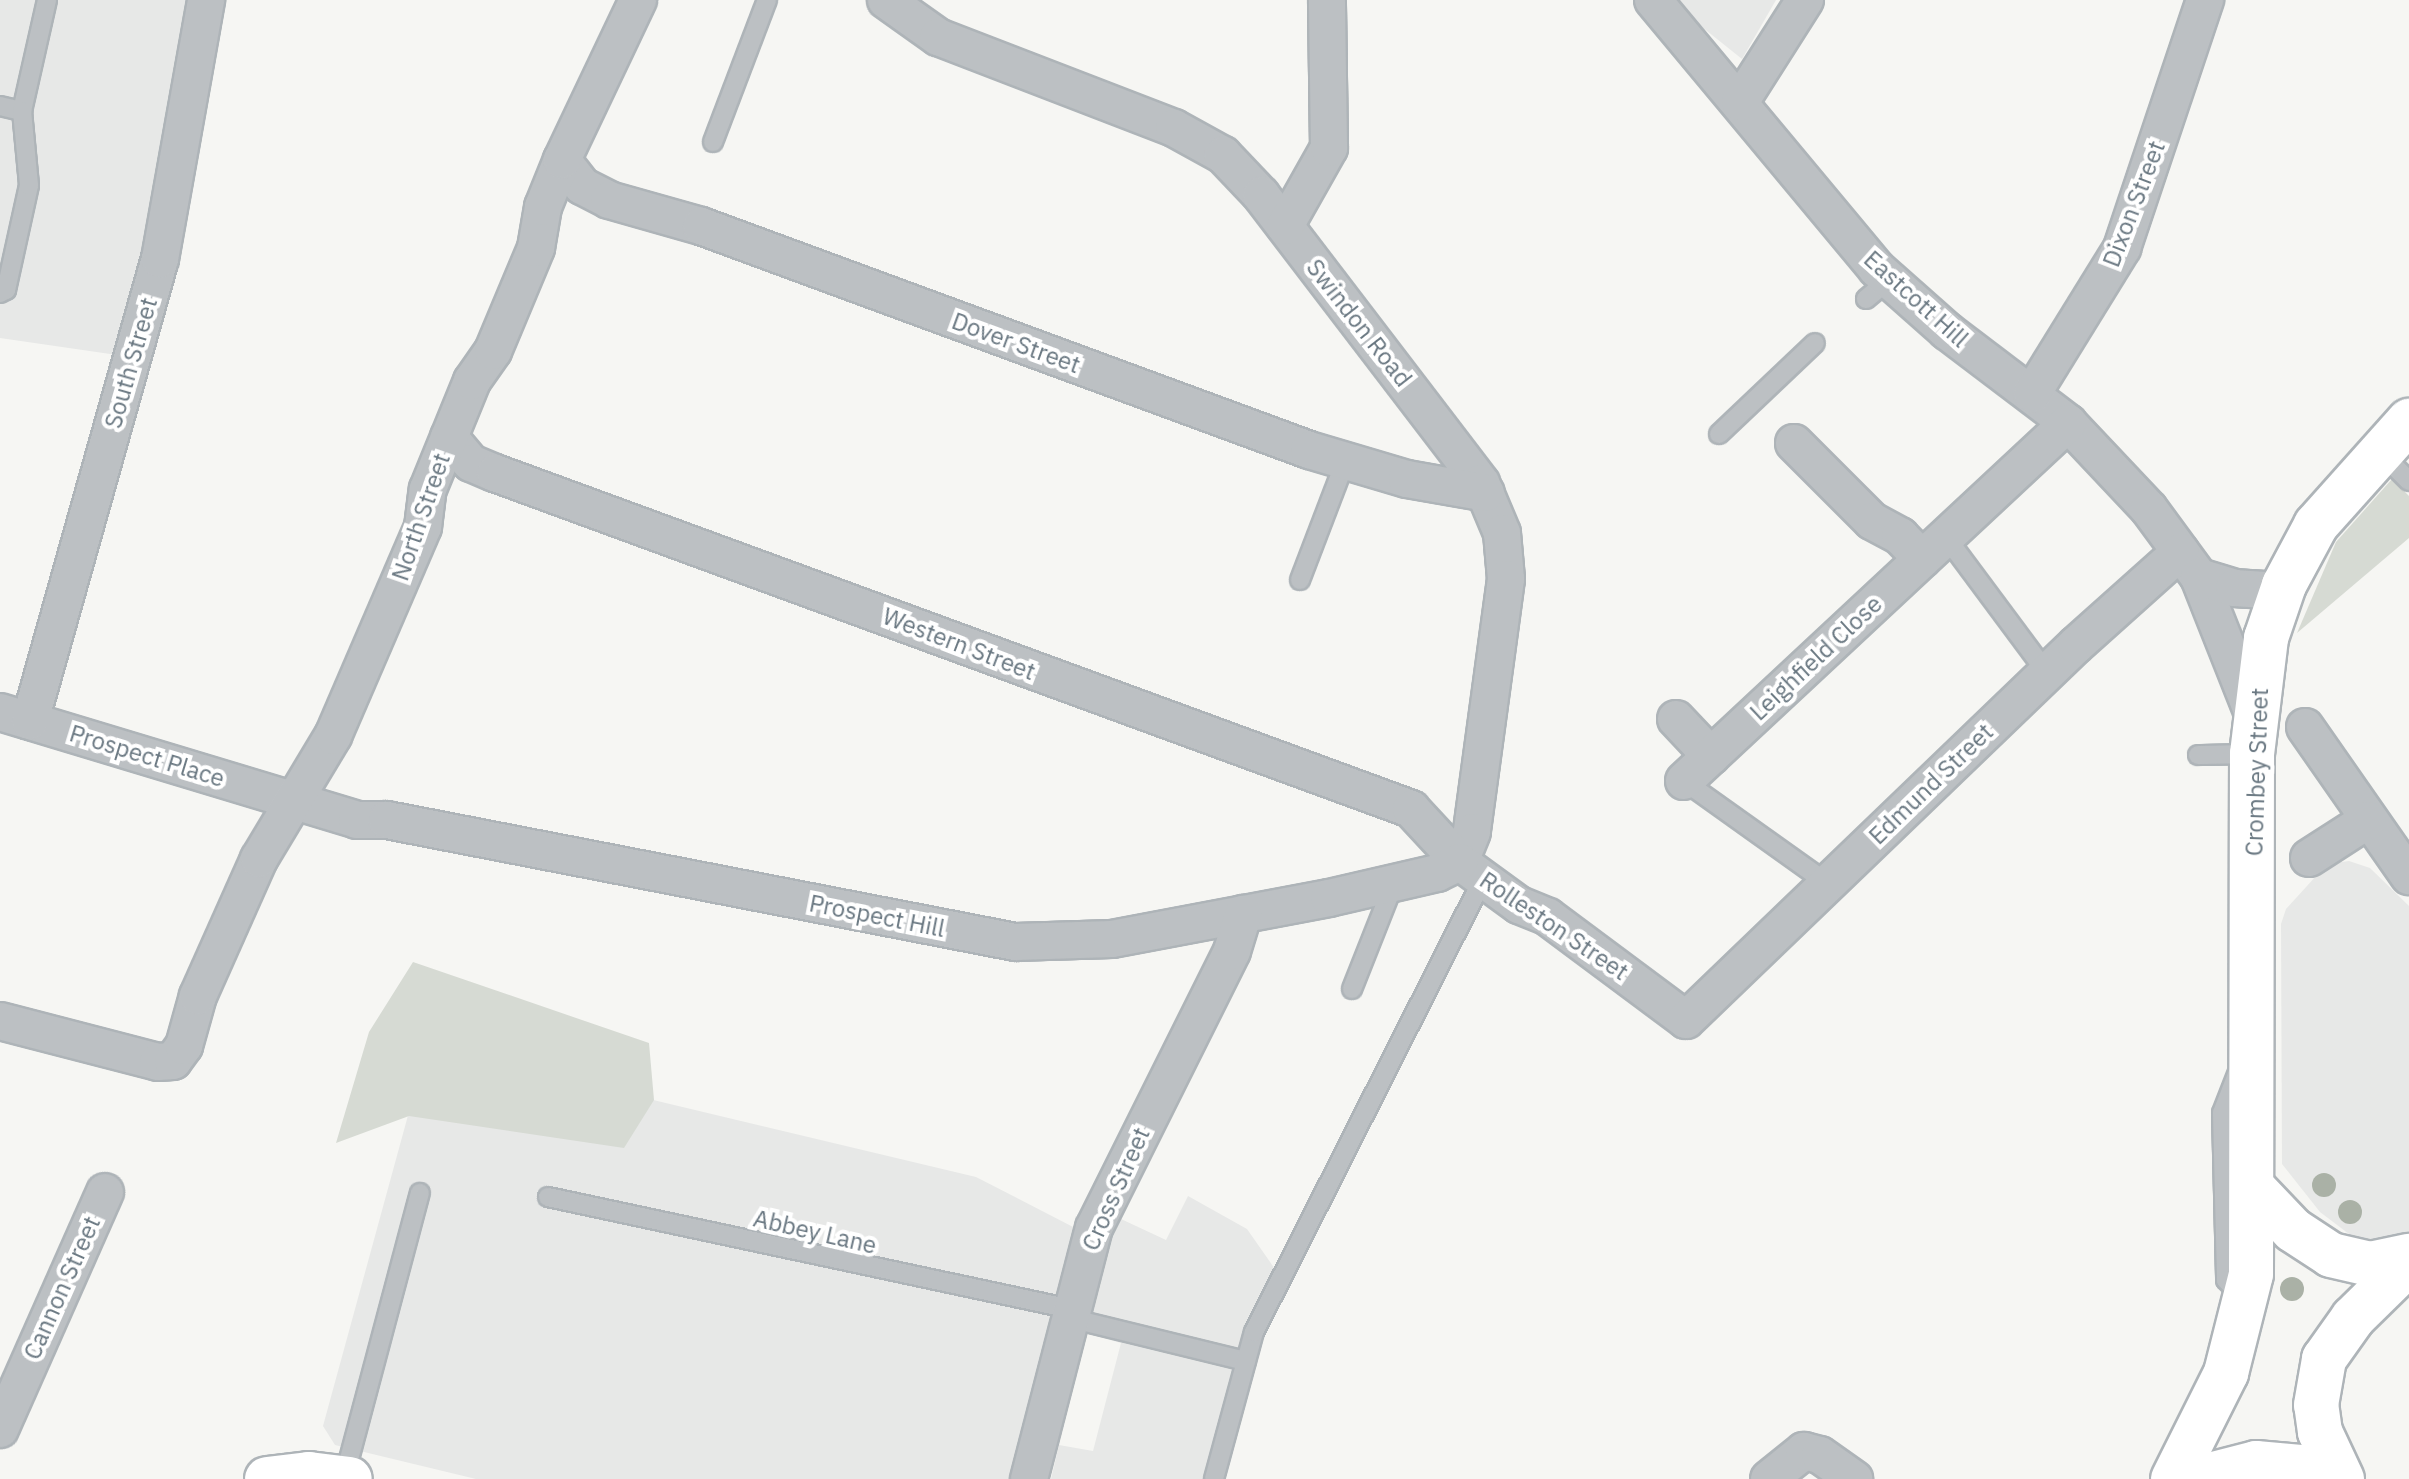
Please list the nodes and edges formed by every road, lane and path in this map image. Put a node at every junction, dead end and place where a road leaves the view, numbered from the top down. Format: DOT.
graph roads {
  1 [pos="47,0"];
  2 [pos="206,0"];
  3 [pos="638,0"];
  4 [pos="767,0"];
  5 [pos="886,0"];
  6 [pos="1327,0"];
  7 [pos="1653,0"];
  8 [pos="1805,0"];
  9 [pos="2205,0"];
  10 [pos="1740,102"];
  11 [pos="0,106"];
  12 [pos="22,111"];
  13 [pos="713,142"];
  14 [pos="562,160"];
  15 [pos="1285,226"];
  16 [pos="0,293"];
  17 [pos="1815,343"];
  18 [pos="2032,394"];
  19 [pos="2068,423"];
  20 [pos="1719,434"];
  21 [pos="449,437"];
  22 [pos="1794,443"];
  23 [pos="2399,451"];
  24 [pos="1345,462"];
  25 [pos="1486,493"];
  26 [pos="1934,548"];
  27 [pos="2190,564"];
  28 [pos="1300,580"];
  29 [pos="2281,591"];
  30 [pos="2047,673"];
  31 [pos="15,717"];
  32 [pos="1676,719"];
  33 [pos="2305,727"];
  34 [pos="2254,736"];
  35 [pos="2198,755"];
  36 [pos="1711,756"];
  37 [pos="1684,781"];
  38 [pos="294,800"];
  39 [pos="2368,820"];
  40 [pos="2309,858"];
  41 [pos="1472,870"];
  42 [pos="2409,876"];
  43 [pos="1394,883"];
  44 [pos="1827,883"];
  45 [pos="1243,914"];
  46 [pos="1352,989"];
  47 [pos="1686,1020"];
  48 [pos="0,1021"];
  49 [pos="2255,1027"];
  50 [pos="2253,1188"];
  51 [pos="105,1192"];
  52 [pos="420,1193"];
  53 [pos="548,1197"];
  54 [pos="2409,1256"];
  55 [pos="2409,1263"];
  56 [pos="2247,1301"];
  57 [pos="1070,1314"];
  58 [pos="1246,1361"];
  59 [pos="0,1429"];
  60 [pos="2338,1475"];
  61 [pos="347,1478"];
  62 [pos="267,1479"];
  63 [pos="1029,1479"];
  64 [pos="1214,1479"];
  65 [pos="1769,1479"];
  66 [pos="1854,1479"];
  67 [pos="2173,1479"];
  68 [pos="2194,1479"];
  1 -- 12 [label="lane"];
  2 -- 31 [label="street, South Street"];
  3 -- 14 [label="street, North Street"];
  4 -- 13 [label="lane"];
  5 -- 15 [label="street, Swindon Road"];
  6 -- 15 [label="street"];
  7 -- 10 [label="street, Eastcott Hill"];
  8 -- 10 [label="street"];
  9 -- 18 [label="street, Dixon Street"];
  10 -- 18 [label="street, Eastcott Hill"];
  11 -- 12 [label="lane"];
  12 -- 16 [label="lane"];
  14 -- 21 [label="street, North Street"];
  14 -- 24 [label="street, Dover Street"];
  15 -- 25 [label="street, Swindon Road"];
  17 -- 20 [label="lane"];
  18 -- 19 [label="street, Eastcott Hill"];
  19 -- 26 [label="street, Leighfield Close"];
  19 -- 27 [label="street, Eastcott Hill"];
  21 -- 38 [label="street, North Street"];
  21 -- 41 [label="street, Western Street"];
  22 -- 26 [label="street"];
  23 -- 29 [label="street, Crombey Street"];
  24 -- 25 [label="street, Dover Street"];
  24 -- 28 [label="lane"];
  25 -- 41 [label="street, Swindon Road"];
  26 -- 30 [label="lane"];
  26 -- 36 [label="street, Leighfield Close"];
  27 -- 29 [label="street"];
  27 -- 30 [label="street, Edmund Street"];
  27 -- 34 [label="street, Eastcott Hill"];
  29 -- 34 [label="street, Crombey Street"];
  30 -- 44 [label="street, Edmund Street"];
  31 -- 38 [label="street, Prospect Place"];
  32 -- 36 [label="street"];
  33 -- 39 [label="street"];
  34 -- 35 [label="lane"];
  34 -- 49 [label="street, Crombey Street"];
  36 -- 37 [label="street, Leighfield Close"];
  37 -- 44 [label="lane"];
  38 -- 45 [label="street, Prospect Hill"];
  38 -- 48 [label="street, North Street"];
  39 -- 40 [label="street"];
  39 -- 42 [label="street"];
  41 -- 43 [label="street, Prospect Hill"];
  41 -- 47 [label="street, Rolleston Street"];
  41 -- 58 [label="lane"];
  43 -- 45 [label="street, Prospect Hill"];
  43 -- 46 [label="lane"];
  44 -- 47 [label="street, Edmund Street"];
  45 -- 57 [label="street, Cross Street"];
  49 -- 50 [label="street, Crombey Street"];
  49 -- 56 [label="lane, Crombey Street"];
  50 -- 54 [label="street"];
  50 -- 56 [label="street, Crombey Street"];
  51 -- 59 [label="street, Cannon Street"];
  52 -- 61 [label="lane"];
  53 -- 57 [label="lane, Abbey Lane"];
  55 -- 60 [label="street"];
  56 -- 67 [label="street, Crombey Street"];
  57 -- 58 [label="lane, Abbey Lane"];
  57 -- 63 [label="street, Cross Street"];
  58 -- 64 [label="lane"];
  60 -- 68 [label="street"];
  61 -- 62 [label="street"];
  65 -- 66 [label="street"];
}
